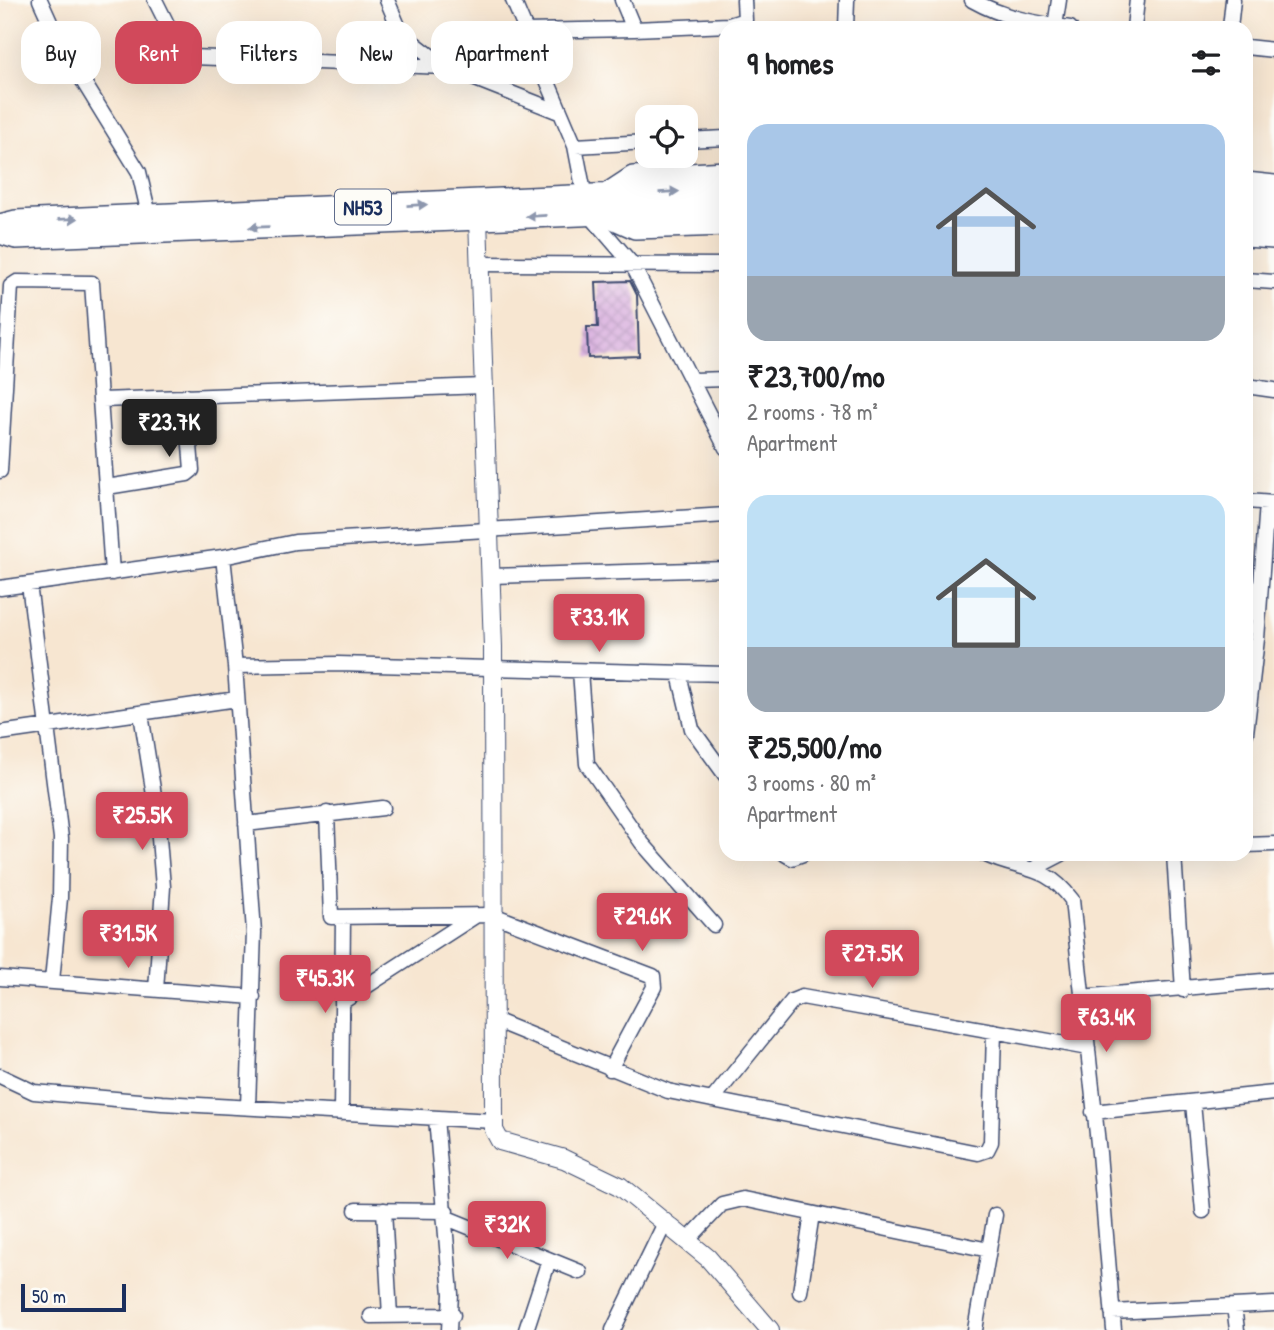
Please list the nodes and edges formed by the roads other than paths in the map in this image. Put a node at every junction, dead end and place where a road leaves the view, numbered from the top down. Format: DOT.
graph roads {
  1 [pos="40,0"];
  2 [pos="155,0"];
  3 [pos="387,0"];
  4 [pos="513,0"];
  5 [pos="622,0"];
  6 [pos="744,0"];
  7 [pos="847,0"];
  8 [pos="972,0"];
  9 [pos="1059,0"];
  10 [pos="1137,0"];
  11 [pos="1233,0"];
  12 [pos="521,21"];
  13 [pos="742,21"];
  14 [pos="846,21"];
  15 [pos="1032,21"];
  16 [pos="1056,21"];
  17 [pos="1135,21"];
  18 [pos="1231,21"];
  19 [pos="719,25"];
  20 [pos="634,29"];
  21 [pos="573,30"];
  22 [pos="1253,48"];
  23 [pos="1274,50"];
  24 [pos="431,56"];
  25 [pos="431,66"];
  26 [pos="488,84"];
  27 [pos="547,84"];
  28 [pos="558,112"];
  29 [pos="719,138"];
  30 [pos="698,139"];
  31 [pos="635,143"];
  32 [pos="575,146"];
  33 [pos="719,172"];
  34 [pos="1253,184"];
  35 [pos="1274,187"];
  36 [pos="719,191"];
  37 [pos="1253,203"];
  38 [pos="596,205"];
  39 [pos="1274,205"];
  40 [pos="719,209"];
  41 [pos="149,215"];
  42 [pos="478,219"];
  43 [pos="1253,219"];
  44 [pos="1274,222"];
  45 [pos="0,225"];
  46 [pos="719,225"];
  47 [pos="0,233"];
  48 [pos="1253,236"];
  49 [pos="1274,238"];
  50 [pos="480,264"];
  51 [pos="632,264"];
  52 [pos="719,265"];
  53 [pos="1253,280"];
  54 [pos="1274,282"];
  55 [pos="719,379"];
  56 [pos="694,380"];
  57 [pos="484,386"];
  58 [pos="1253,387"];
  59 [pos="1274,390"];
  60 [pos="186,396"];
  61 [pos="102,400"];
  62 [pos="719,433"];
  63 [pos="0,471"];
  64 [pos="107,487"];
  65 [pos="1270,503"];
  66 [pos="719,515"];
  67 [pos="489,529"];
  68 [pos="223,557"];
  69 [pos="719,569"];
  70 [pos="112,573"];
  71 [pos="490,576"];
  72 [pos="29,584"];
  73 [pos="0,588"];
  74 [pos="235,666"];
  75 [pos="493,670"];
  76 [pos="580,671"];
  77 [pos="1253,673"];
  78 [pos="679,674"];
  79 [pos="719,674"];
  80 [pos="237,699"];
  81 [pos="141,714"];
  82 [pos="48,728"];
  83 [pos="0,733"];
  84 [pos="719,766"];
  85 [pos="383,808"];
  86 [pos="327,813"];
  87 [pos="247,824"];
  88 [pos="1274,844"];
  89 [pos="1253,845"];
  90 [pos="1016,861"];
  91 [pos="1048,861"];
  92 [pos="1174,861"];
  93 [pos="1033,869"];
  94 [pos="484,915"];
  95 [pos="344,917"];
  96 [pos="714,925"];
  97 [pos="0,978"];
  98 [pos="1274,980"];
  99 [pos="52,981"];
  100 [pos="156,990"];
  101 [pos="1183,990"];
  102 [pos="1082,997"];
  103 [pos="253,998"];
  104 [pos="342,1002"];
  105 [pos="494,1020"];
  106 [pos="994,1031"];
  107 [pos="1088,1048"];
  108 [pos="610,1069"];
  109 [pos="0,1076"];
  110 [pos="1274,1093"];
  111 [pos="712,1100"];
  112 [pos="1193,1103"];
  113 [pos="248,1107"];
  114 [pos="1093,1112"];
  115 [pos="341,1113"];
  116 [pos="436,1118"];
  117 [pos="494,1121"];
  118 [pos="356,1210"];
  119 [pos="384,1210"];
  120 [pos="1203,1210"];
  121 [pos="812,1214"];
  122 [pos="446,1215"];
  123 [pos="995,1215"];
  124 [pos="665,1223"];
  125 [pos="687,1241"];
  126 [pos="989,1250"];
  127 [pos="549,1259"];
  128 [pos="580,1272"];
  129 [pos="800,1292"];
  130 [pos="1274,1304"];
  131 [pos="1234,1306"];
  132 [pos="1112,1312"];
  133 [pos="371,1316"];
  134 [pos="390,1316"];
  135 [pos="451,1320"];
  136 [pos="617,1328"];
  137 [pos="526,1330"];
  138 [pos="769,1330"];
  139 [pos="975,1330"];
  140 [pos="1114,1330"];
  141 [pos="1237,1330"];
  1 -- 41 [label="street"];
  2 -- 25 [label="street"];
  3 -- 24 [label="street"];
  4 -- 12 [label="street"];
  5 -- 20 [label="street"];
  6 -- 13 [label="street"];
  7 -- 14 [label="street"];
  8 -- 15 [label="street"];
  9 -- 16 [label="street"];
  10 -- 17 [label="street"];
  11 -- 18 [label="street"];
  19 -- 20 [label="street"];
  20 -- 21 [label="street"];
  22 -- 23 [label="street"];
  26 -- 28 [label="street"];
  27 -- 28 [label="street"];
  28 -- 32 [label="street"];
  29 -- 30 [label="street"];
  31 -- 32 [label="street"];
  32 -- 38 [label="street"];
  33 -- 38 [label="highway"];
  34 -- 35 [label="highway"];
  38 -- 36 [label="highway, NH53, one-way"];
  37 -- 39 [label="highway"];
  38 -- 40 [label="highway, NH53"];
  41 -- 38 [label="highway, NH53, one-way"];
  38 -- 42 [label="highway, NH53, one-way"];
  38 -- 46 [label="highway"];
  38 -- 51 [label="street"];
  45 -- 41 [label="highway, NH53, one-way"];
  42 -- 47 [label="highway, NH53, one-way"];
  42 -- 50 [label="main road"];
  43 -- 44 [label="highway"];
  48 -- 49 [label="highway"];
  50 -- 51 [label="street"];
  50 -- 57 [label="main road"];
  51 -- 52 [label="street"];
  51 -- 56 [label="street"];
  53 -- 54 [label="street"];
  55 -- 56 [label="street"];
  56 -- 62 [label="street"];
  57 -- 60 [label="street"];
  57 -- 67 [label="main road"];
  58 -- 59 [label="street"];
  60 -- 61 [label="street"];
  60 -- 64 [label="street"];
  61 -- 63 [label="street"];
  61 -- 64 [label="street"];
  64 -- 70 [label="street"];
  65 -- 77 [label="street"];
  66 -- 67 [label="street"];
  67 -- 68 [label="street"];
  67 -- 71 [label="main road"];
  68 -- 70 [label="street"];
  68 -- 74 [label="street"];
  69 -- 71 [label="street"];
  70 -- 72 [label="street"];
  71 -- 75 [label="main road"];
  72 -- 73 [label="street"];
  72 -- 82 [label="street"];
  74 -- 75 [label="street"];
  74 -- 80 [label="street"];
  75 -- 76 [label="street"];
  75 -- 94 [label="main road"];
  76 -- 78 [label="street"];
  76 -- 96 [label="street"];
  78 -- 79 [label="street"];
  78 -- 84 [label="street"];
  80 -- 81 [label="street"];
  80 -- 87 [label="street"];
  81 -- 82 [label="street"];
  81 -- 100 [label="street"];
  82 -- 83 [label="street"];
  82 -- 99 [label="street"];
  85 -- 86 [label="street"];
  86 -- 87 [label="street"];
  86 -- 95 [label="street"];
  87 -- 103 [label="street"];
  88 -- 89 [label="street"];
  90 -- 93 [label="street"];
  91 -- 93 [label="street"];
  92 -- 101 [label="street"];
  93 -- 102 [label="street"];
  94 -- 95 [label="street"];
  94 -- 104 [label="street"];
  94 -- 105 [label="main road"];
  94 -- 108 [label="street"];
  95 -- 104 [label="street"];
  97 -- 99 [label="street"];
  98 -- 101 [label="street"];
  99 -- 100 [label="street"];
  100 -- 103 [label="street"];
  101 -- 102 [label="street"];
  102 -- 107 [label="street"];
  103 -- 113 [label="street"];
  104 -- 115 [label="street"];
  105 -- 108 [label="street"];
  105 -- 117 [label="main road"];
  106 -- 107 [label="street"];
  106 -- 111 [label="street"];
  106 -- 111 [label="street"];
  107 -- 114 [label="street"];
  108 -- 111 [label="street"];
  109 -- 113 [label="street"];
  110 -- 112 [label="street"];
  112 -- 114 [label="street"];
  112 -- 120 [label="street"];
  113 -- 115 [label="street"];
  114 -- 132 [label="street"];
  115 -- 116 [label="street"];
  116 -- 117 [label="street"];
  116 -- 122 [label="street"];
  117 -- 124 [label="main road"];
  118 -- 119 [label="street"];
  119 -- 122 [label="street"];
  119 -- 134 [label="street"];
  121 -- 125 [label="street"];
  121 -- 126 [label="street"];
  121 -- 129 [label="street"];
  122 -- 127 [label="street"];
  122 -- 135 [label="street"];
  123 -- 126 [label="street"];
  124 -- 125 [label="main road"];
  124 -- 136 [label="street"];
  125 -- 138 [label="main road"];
  126 -- 139 [label="street"];
  127 -- 128 [label="street"];
  127 -- 137 [label="street"];
  130 -- 131 [label="street"];
  131 -- 132 [label="street"];
  131 -- 141 [label="street"];
  132 -- 140 [label="street"];
  133 -- 134 [label="street"];
  134 -- 135 [label="street"];
}
